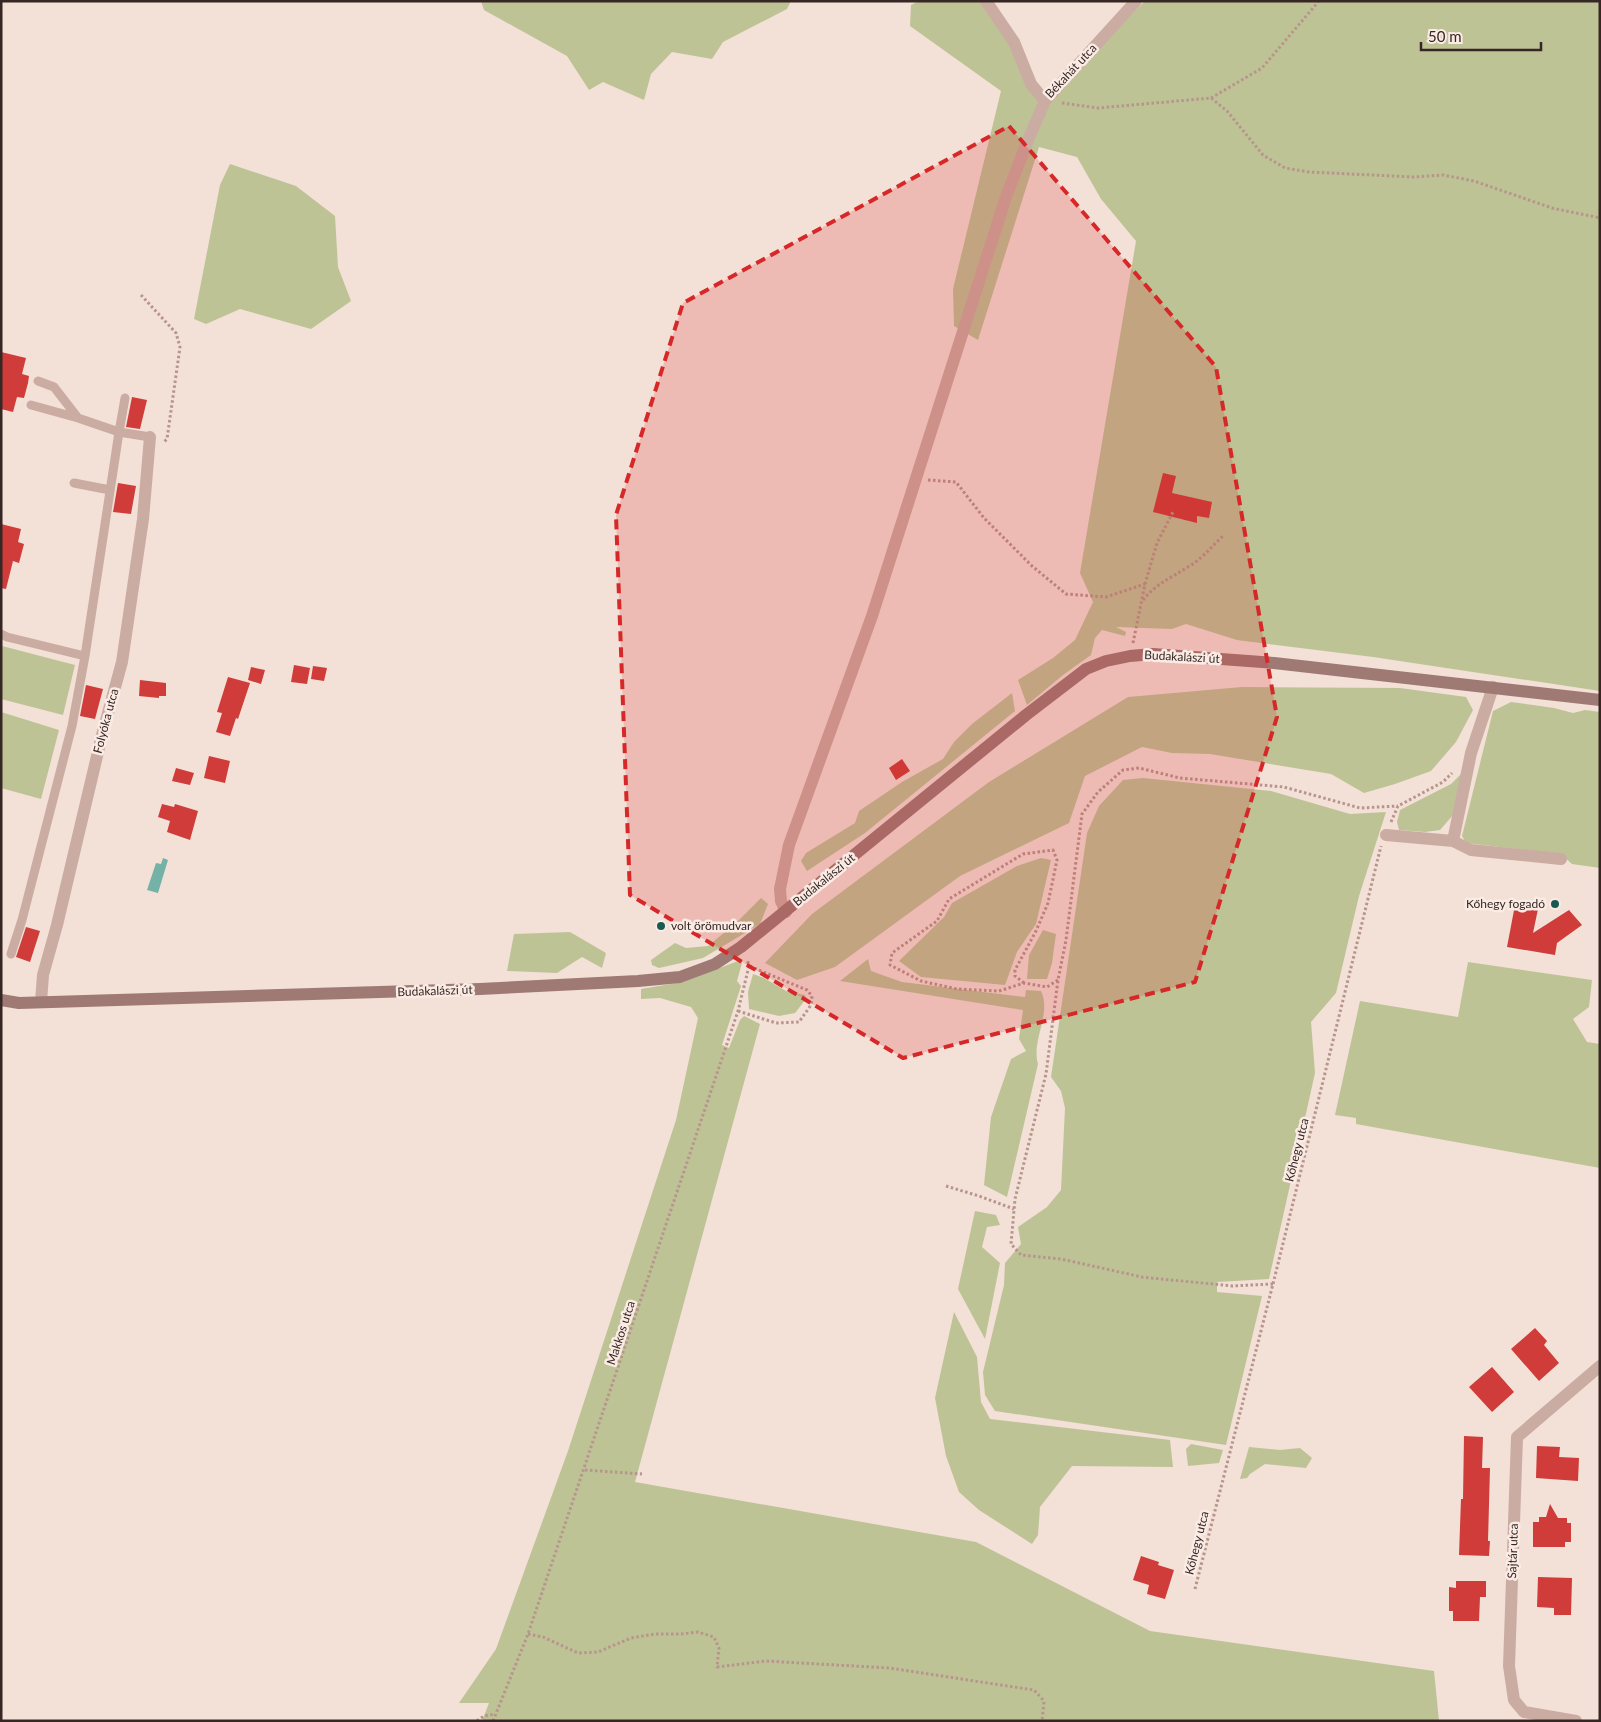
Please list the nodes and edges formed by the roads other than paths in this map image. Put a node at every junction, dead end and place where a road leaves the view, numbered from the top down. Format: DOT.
graph roads {
  1 [pos="986,1"];
  2 [pos="1136,1"];
  3 [pos="1045,101"];
  4 [pos="38,381"];
  5 [pos="125,398"];
  6 [pos="31,405"];
  7 [pos="78,418"];
  8 [pos="119,432"];
  9 [pos="150,436"];
  10 [pos="74,483"];
  11 [pos="110,490"];
  12 [pos="1,634"];
  13 [pos="85,656"];
  14 [pos="1493,687"];
  15 [pos="1600,700"];
  16 [pos="1386,835"];
  17 [pos="1453,841"];
  18 [pos="1561,859"];
  19 [pos="786,912"];
  20 [pos="11,954"];
  21 [pos="1,1000"];
  22 [pos="41,1002"];
  23 [pos="1600,1366"];
  24 [pos="1576,1721"];
  1 -- 3 [label="street, Békahát utca"];
  2 -- 3 [label="street, Békahát utca"];
  3 -- 19 [label="street"];
  4 -- 7 [label="lane"];
  5 -- 8 [label="lane"];
  6 -- 7 [label="lane"];
  7 -- 8 [label="lane"];
  8 -- 9 [label="lane"];
  8 -- 11 [label="lane"];
  9 -- 22 [label="street, Folyóka utca"];
  10 -- 11 [label="lane"];
  11 -- 13 [label="lane"];
  12 -- 13 [label="lane"];
  13 -- 20 [label="lane"];
  14 -- 15 [label="main road, Budakalászi út"];
  14 -- 17 [label="street"];
  14 -- 19 [label="main road, Budakalászi út"];
  16 -- 17 [label="street"];
  17 -- 18 [label="street"];
  19 -- 22 [label="main road, Budakalászi út"];
  21 -- 22 [label="main road, Budakalászi út"];
  23 -- 24 [label="street, Sajtár utca"];
}
